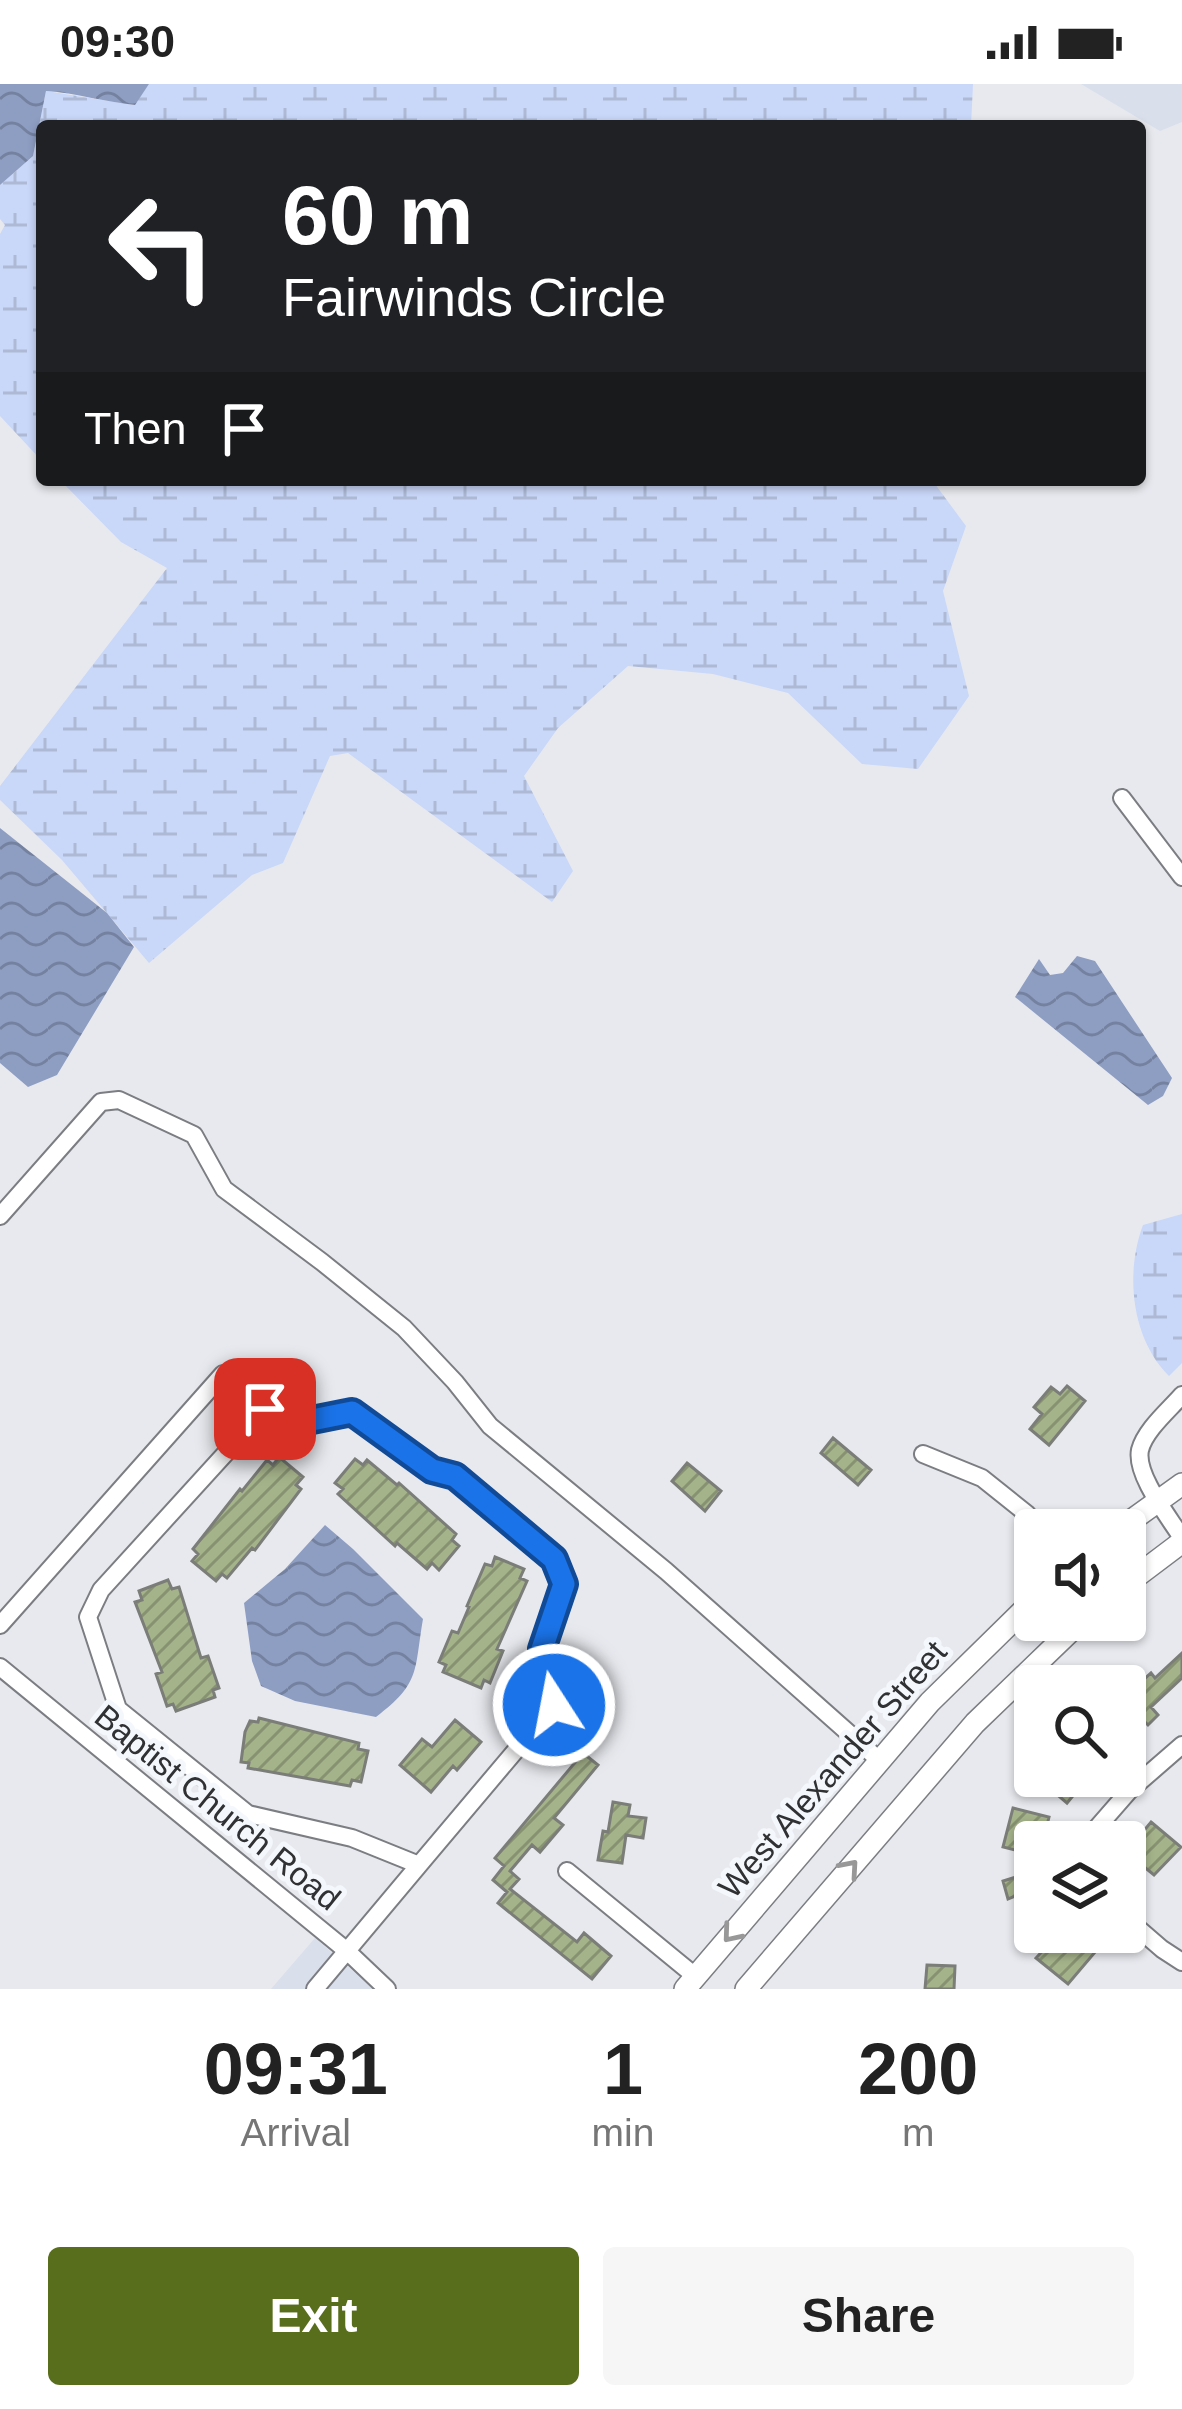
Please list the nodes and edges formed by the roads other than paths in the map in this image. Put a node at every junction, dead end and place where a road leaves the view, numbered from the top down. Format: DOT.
graph roads {
  1 [pos="1122,798"];
  2 [pos="1182,877"];
  3 [pos="0,1216"];
  4 [pos="223,1374"];
  5 [pos="1182,1395"];
  6 [pos="923,1454"];
  7 [pos="1182,1484"];
  8 [pos="1158,1500"];
  9 [pos="1021,1509"];
  10 [pos="1146,1509"];
  11 [pos="1182,1540"];
  12 [pos="1146,1568"];
  13 [pos="1014,1620"];
  14 [pos="0,1625"];
  15 [pos="1060,1641"];
  16 [pos="4,1670"];
  17 [pos="1182,1745"];
  18 [pos="879,1760"];
  19 [pos="1103,1821"];
  20 [pos="419,1865"];
  21 [pos="567,1871"];
  22 [pos="1146,1935"];
  23 [pos="347,1951"];
  24 [pos="1182,1962"];
  25 [pos="690,1983"];
  26 [pos="315,1989"];
  27 [pos="388,1989"];
  28 [pos="746,1989"];
  1 -- 2 [label="street"];
  3 -- 18 [label="street"];
  4 -- 14 [label="street"];
  5 -- 8 [label="street"];
  6 -- 9 [label="street"];
  7 -- 8 [label="main road"];
  8 -- 10 [label="main road"];
  8 -- 11 [label="street"];
  11 -- 12 [label="main road"];
  13 -- 18 [label="main road, West Alexander Street"];
  28 -- 15 [label="main road, one-way"];
  16 -- 23 [label="street, Baptist Church Road"];
  17 -- 19 [label="street"];
  18 -- 25 [label="main road, West Alexander Street, one-way"];
  20 -- 20 [label="street"];
  20 -- 23 [label="street"];
  21 -- 25 [label="street"];
  22 -- 24 [label="street"];
  23 -- 26 [label="street"];
  23 -- 27 [label="street, Baptist Church Road"];
}
